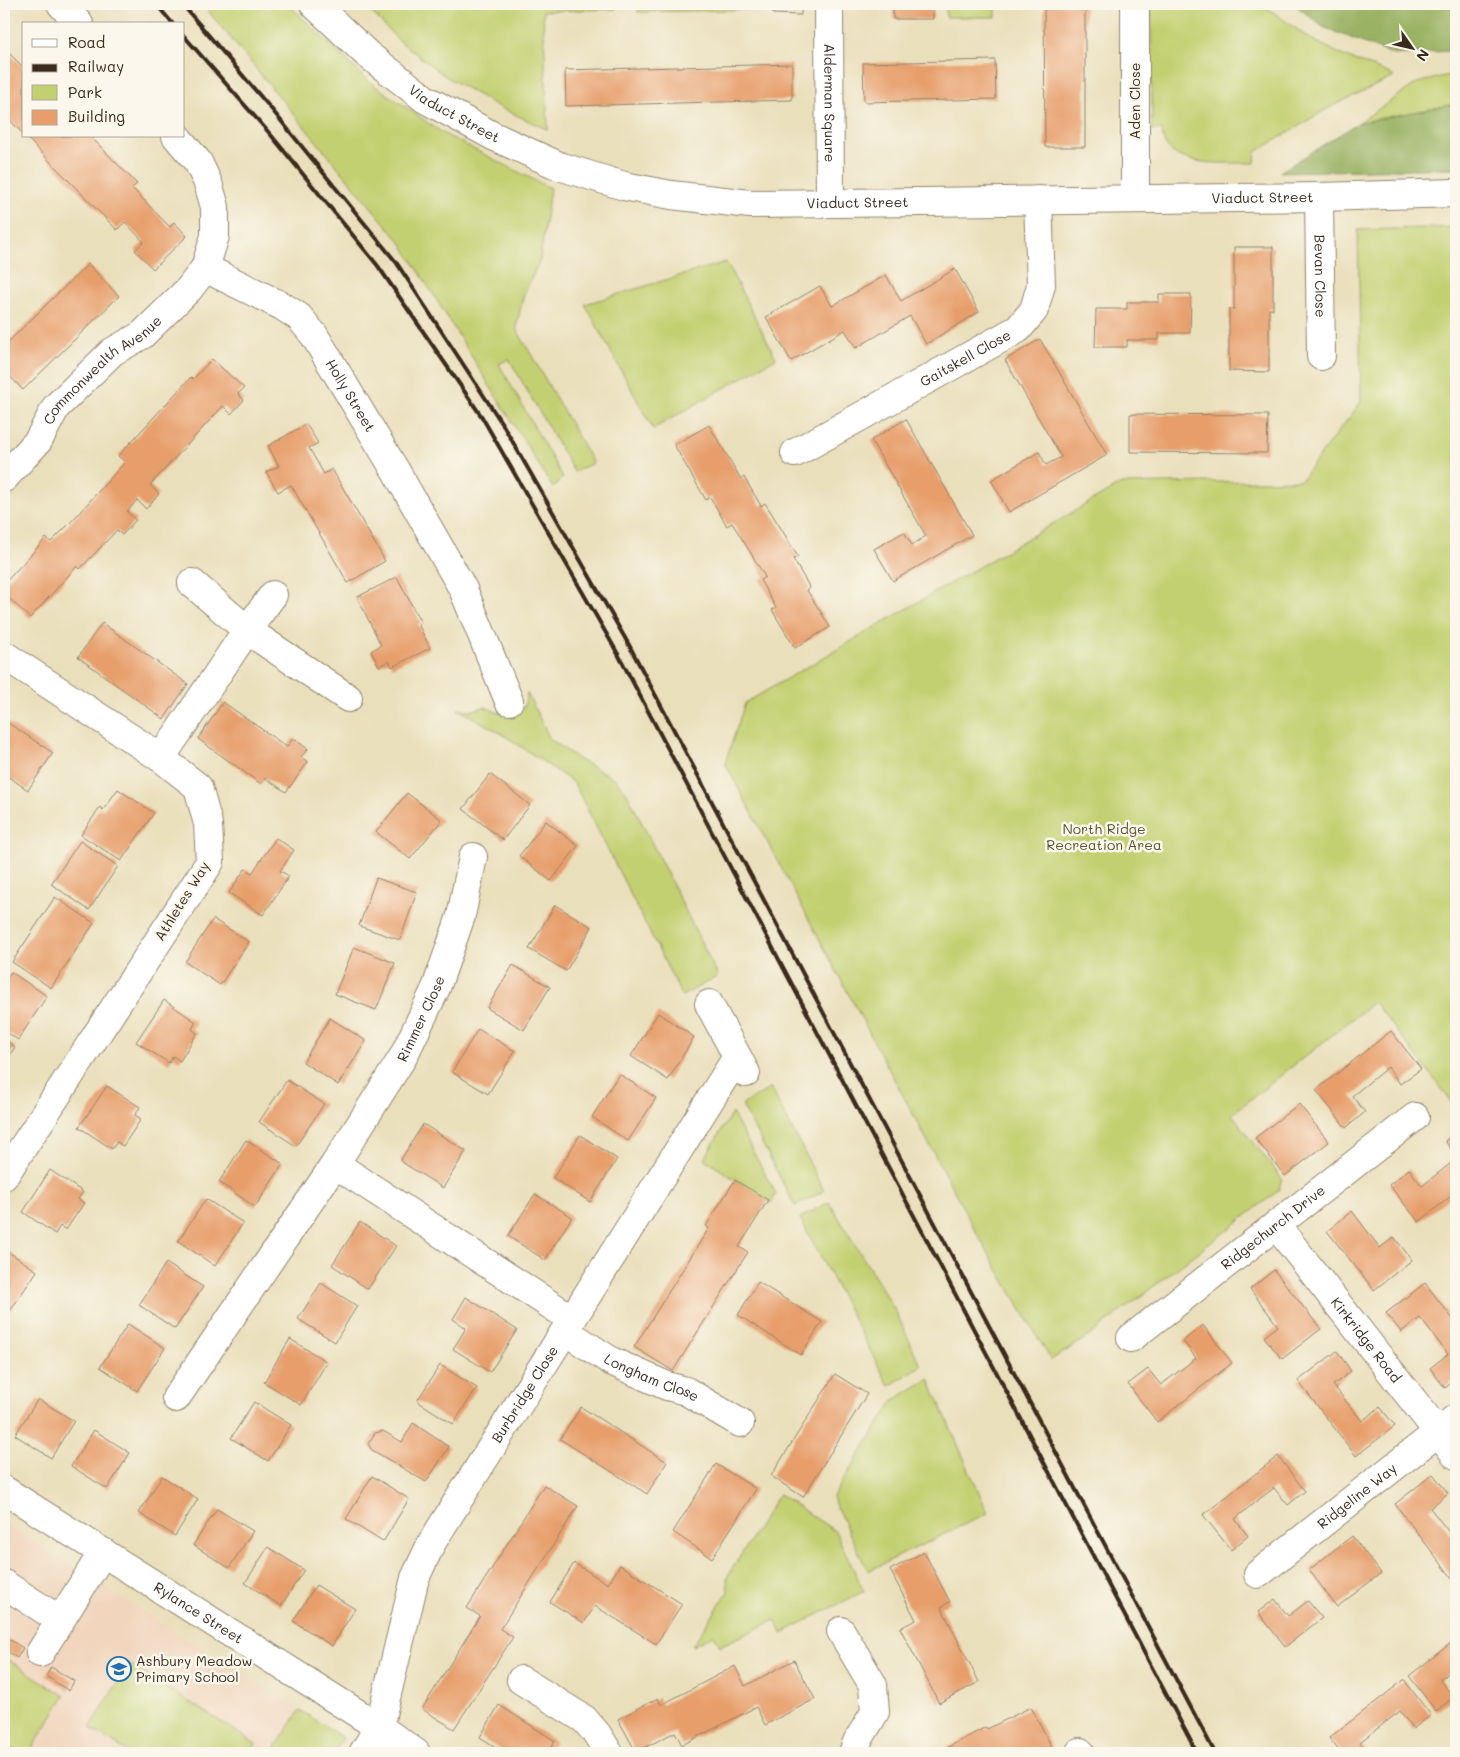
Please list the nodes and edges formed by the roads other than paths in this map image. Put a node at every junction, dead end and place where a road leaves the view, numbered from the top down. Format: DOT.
graph roads {
  1 [pos="61,4"];
  2 [pos="314,4"];
  3 [pos="829,4"];
  4 [pos="1135,4"];
  5 [pos="77,22"];
  6 [pos="178,138"];
  7 [pos="1456,193"];
  8 [pos="1319,197"];
  9 [pos="1135,198"];
  10 [pos="1038,200"];
  11 [pos="830,202"];
  12 [pos="205,268"];
  13 [pos="1321,356"];
  14 [pos="795,454"];
  15 [pos="4,478"];
  16 [pos="192,583"];
  17 [pos="273,594"];
  18 [pos="246,630"];
  19 [pos="4,655"];
  20 [pos="348,698"];
  21 [pos="509,701"];
  22 [pos="161,758"];
  23 [pos="473,857"];
  24 [pos="709,1004"];
  25 [pos="1415,1117"];
  26 [pos="336,1164"];
  27 [pos="4,1176"];
  28 [pos="1276,1225"];
  29 [pos="569,1325"];
  30 [pos="1131,1338"];
  31 [pos="176,1398"];
  32 [pos="740,1424"];
  33 [pos="1447,1425"];
  34 [pos="1456,1455"];
  35 [pos="4,1490"];
  36 [pos="102,1552"];
  37 [pos="1258,1574"];
  38 [pos="4,1584"];
  39 [pos="60,1620"];
  40 [pos="841,1631"];
  41 [pos="40,1653"];
  42 [pos="522,1680"];
  43 [pos="379,1728"];
  44 [pos="363,1753"];
  45 [pos="416,1753"];
  46 [pos="609,1753"];
  47 [pos="853,1753"];
  1 -- 5 [label="street"];
  2 -- 11 [label="street, Viaduct Street"];
  3 -- 11 [label="street, Alderman Square"];
  4 -- 9 [label="street, Aden Close"];
  6 -- 12 [label="street"];
  7 -- 8 [label="street, Viaduct Street"];
  8 -- 9 [label="street, Viaduct Street"];
  8 -- 13 [label="street, Bevan Close"];
  9 -- 10 [label="street, Viaduct Street"];
  10 -- 11 [label="street, Viaduct Street"];
  10 -- 14 [label="street, Gaitskell Close"];
  12 -- 15 [label="street, Commonwealth Avenue"];
  12 -- 21 [label="street, Holly Street"];
  16 -- 18 [label="street"];
  17 -- 18 [label="street"];
  18 -- 20 [label="street"];
  18 -- 22 [label="street"];
  19 -- 22 [label="street, Athletes Way"];
  22 -- 27 [label="street, Athletes Way"];
  23 -- 26 [label="street, Rimmer Close"];
  24 -- 29 [label="street, Burbridge Close"];
  25 -- 28 [label="street, Ridgechurch Drive"];
  26 -- 29 [label="street"];
  26 -- 31 [label="street, Rimmer Close"];
  28 -- 30 [label="street, Ridgechurch Drive"];
  28 -- 33 [label="street, Kirkridge Road"];
  29 -- 32 [label="street, Longham Close"];
  29 -- 43 [label="street, Burbridge Close"];
  33 -- 34 [label="street, Kirkridge Road"];
  33 -- 37 [label="street, Ridgeline Way"];
  35 -- 36 [label="street, Rylance Street"];
  36 -- 39 [label="street"];
  36 -- 43 [label="street, Rylance Street"];
  38 -- 39 [label="street"];
  39 -- 41 [label="street"];
  40 -- 47 [label="street"];
  42 -- 46 [label="street"];
  43 -- 44 [label="street, Burbridge Close"];
  43 -- 45 [label="street, Rylance Street"];
}
